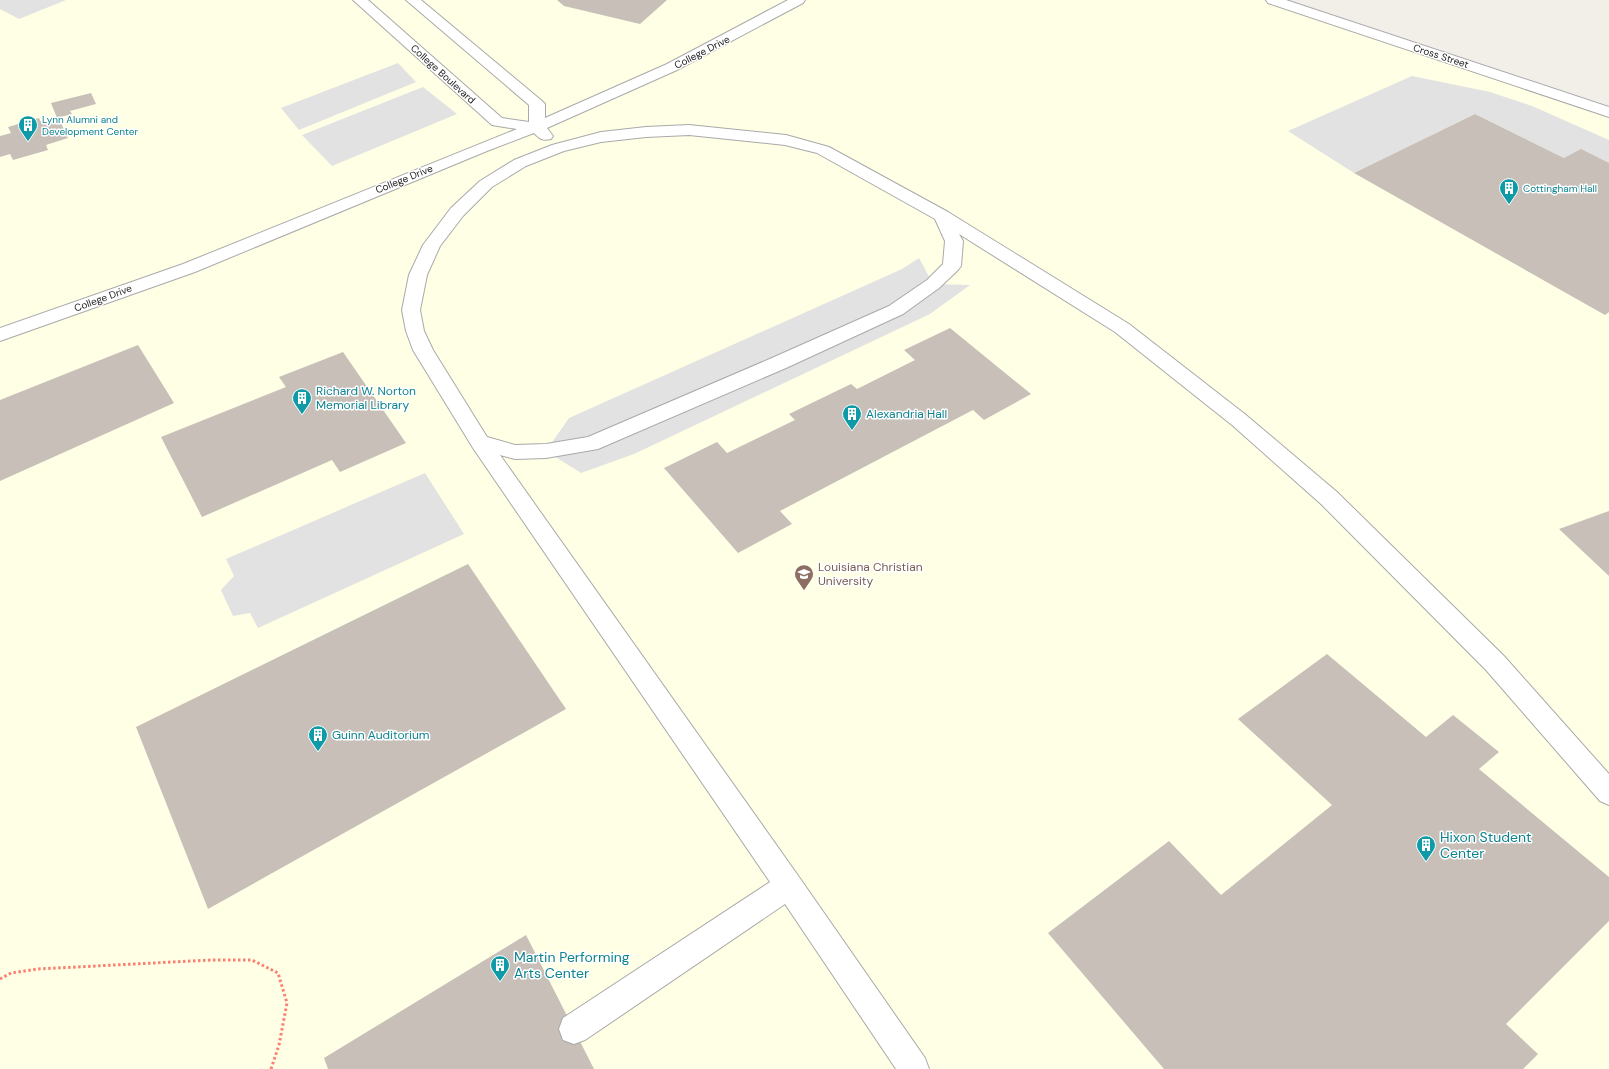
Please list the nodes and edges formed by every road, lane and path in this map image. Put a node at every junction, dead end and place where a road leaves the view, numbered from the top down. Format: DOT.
graph roads {
  1 [pos="360,0"];
  2 [pos="413,0"];
  3 [pos="798,0"];
  4 [pos="1279,1"];
  5 [pos="1609,112"];
  6 [pos="537,128"];
  7 [pos="558,148"];
  8 [pos="942,216"];
  9 [pos="0,335"];
  10 [pos="480,443"];
  11 [pos="1609,793"];
  12 [pos="789,886"];
  13 [pos="0,979"];
  14 [pos="574,1029"];
  15 [pos="271,1069"];
  16 [pos="914,1069"];
  1 -- 6 [label="street, College Boulevard"];
  2 -- 6 [label="street"];
  3 -- 6 [label="street, College Drive"];
  4 -- 5 [label="street, Cross Street"];
  6 -- 7 [label="street"];
  6 -- 9 [label="street, College Drive"];
  7 -- 8 [label="street"];
  7 -- 10 [label="street"];
  8 -- 10 [label="street"];
  8 -- 11 [label="street"];
  10 -- 12 [label="street"];
  12 -- 14 [label="street"];
  12 -- 16 [label="street"];
  13 -- 15 [label="path"];
}
